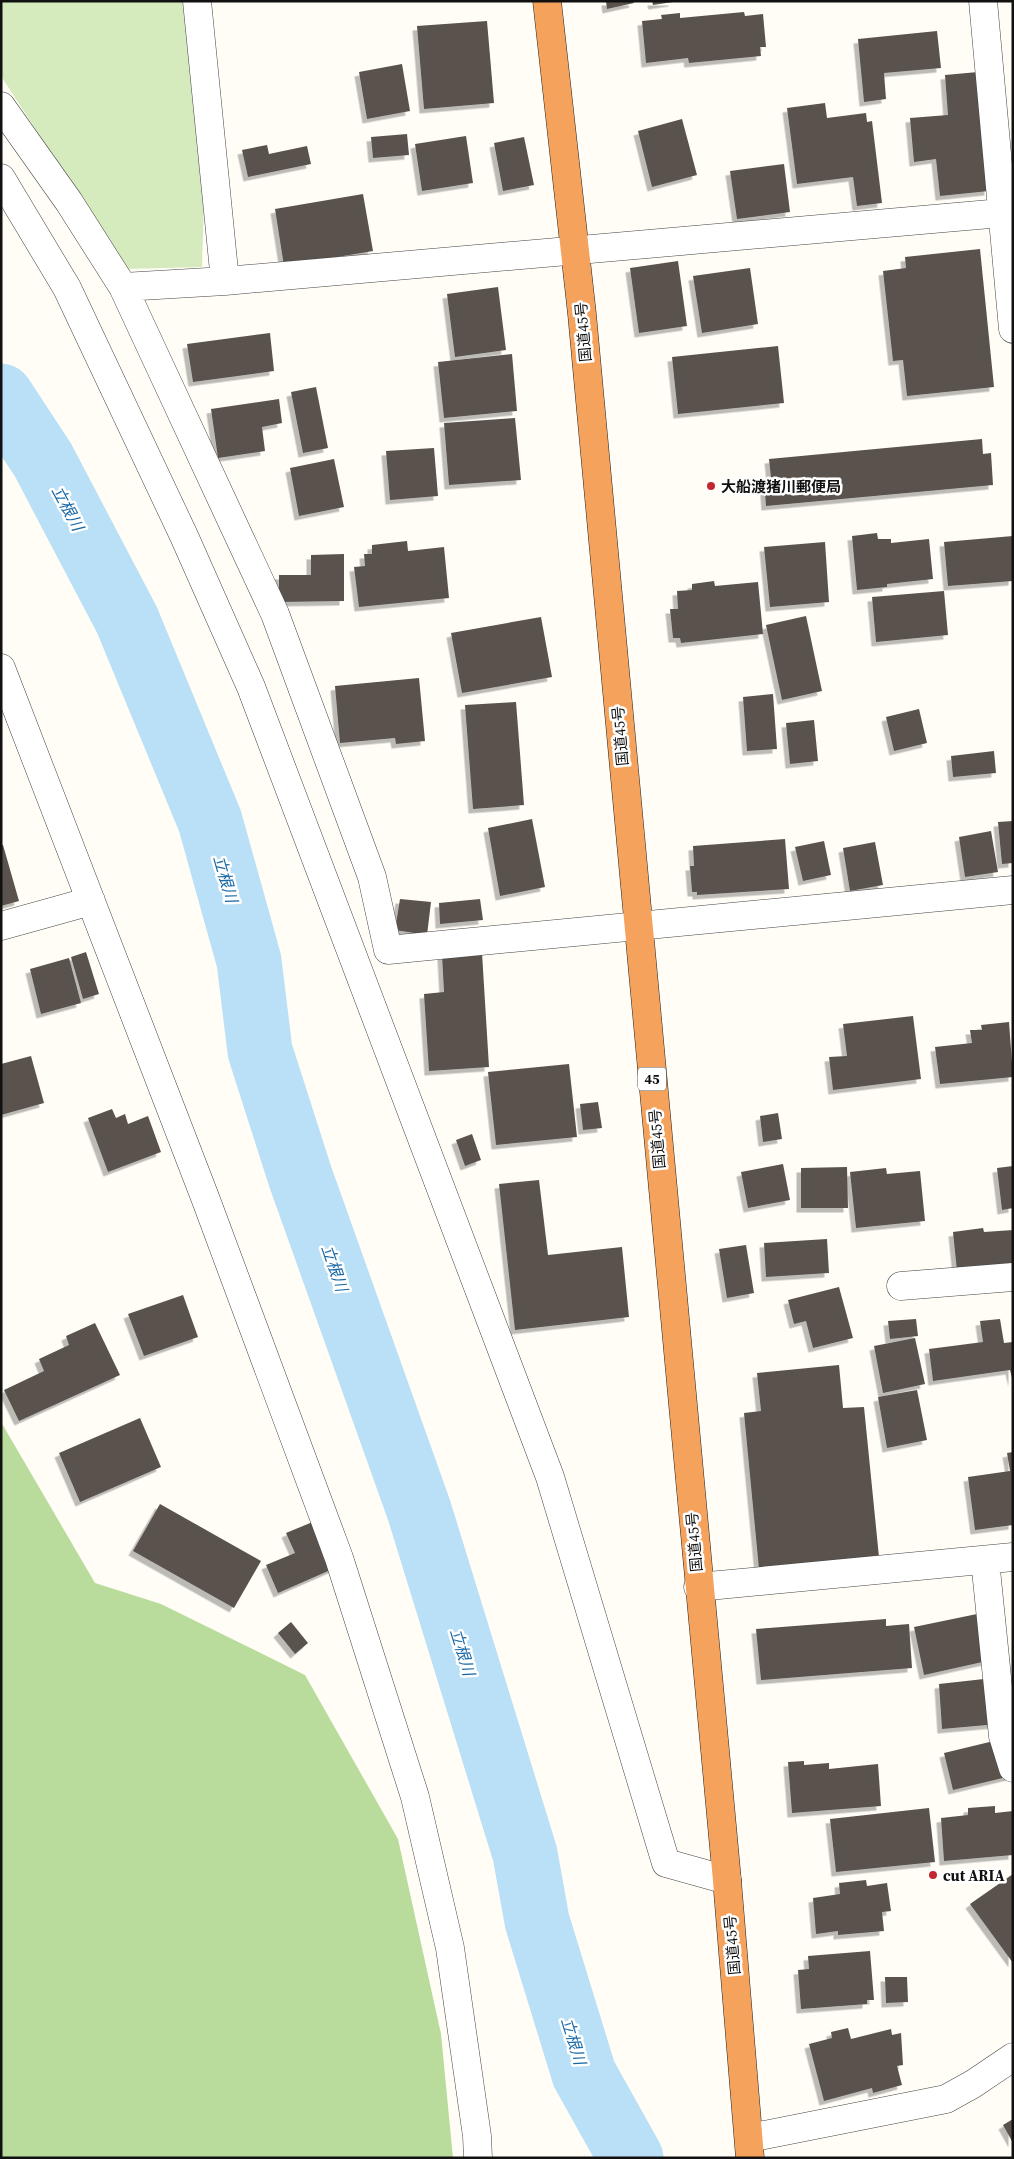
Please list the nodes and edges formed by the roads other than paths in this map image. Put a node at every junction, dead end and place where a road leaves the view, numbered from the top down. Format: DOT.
graph roads {
  1 [pos="197,1"];
  2 [pos="547,1"];
  3 [pos="983,1"];
  4 [pos="1,106"];
  5 [pos="1,178"];
  6 [pos="1008,213"];
  7 [pos="575,252"];
  8 [pos="225,281"];
  9 [pos="123,287"];
  10 [pos="1013,329"];
  11 [pos="1,668"];
  12 [pos="1013,890"];
  13 [pos="90,901"];
  14 [pos="1,926"];
  15 [pos="638,926"];
  16 [pos="1013,1277"];
  17 [pos="900,1286"];
  18 [pos="1013,1557"];
  19 [pos="985,1560"];
  20 [pos="698,1587"];
  21 [pos="1013,1768"];
  22 [pos="727,1880"];
  23 [pos="1013,2058"];
  24 [pos="750,2148"];
  25 [pos="478,2158"];
  1 -- 8 [label="street"];
  2 -- 7 [label="highway, 国道45号 / 45"];
  3 -- 6 [label="street"];
  4 -- 9 [label="street"];
  5 -- 22 [label="street"];
  6 -- 7 [label="street"];
  6 -- 10 [label="street"];
  7 -- 8 [label="street"];
  7 -- 15 [label="highway, 国道45号 / 45"];
  8 -- 9 [label="street"];
  9 -- 15 [label="street"];
  11 -- 13 [label="street"];
  12 -- 15 [label="street"];
  13 -- 14 [label="street"];
  13 -- 25 [label="street"];
  15 -- 20 [label="highway, 国道45号 / 45"];
  16 -- 17 [label="street"];
  18 -- 19 [label="street"];
  19 -- 20 [label="street"];
  19 -- 21 [label="street"];
  20 -- 22 [label="highway, 国道45号 / 45"];
  22 -- 24 [label="highway, 国道45号 / 45"];
  23 -- 24 [label="street"];
}
